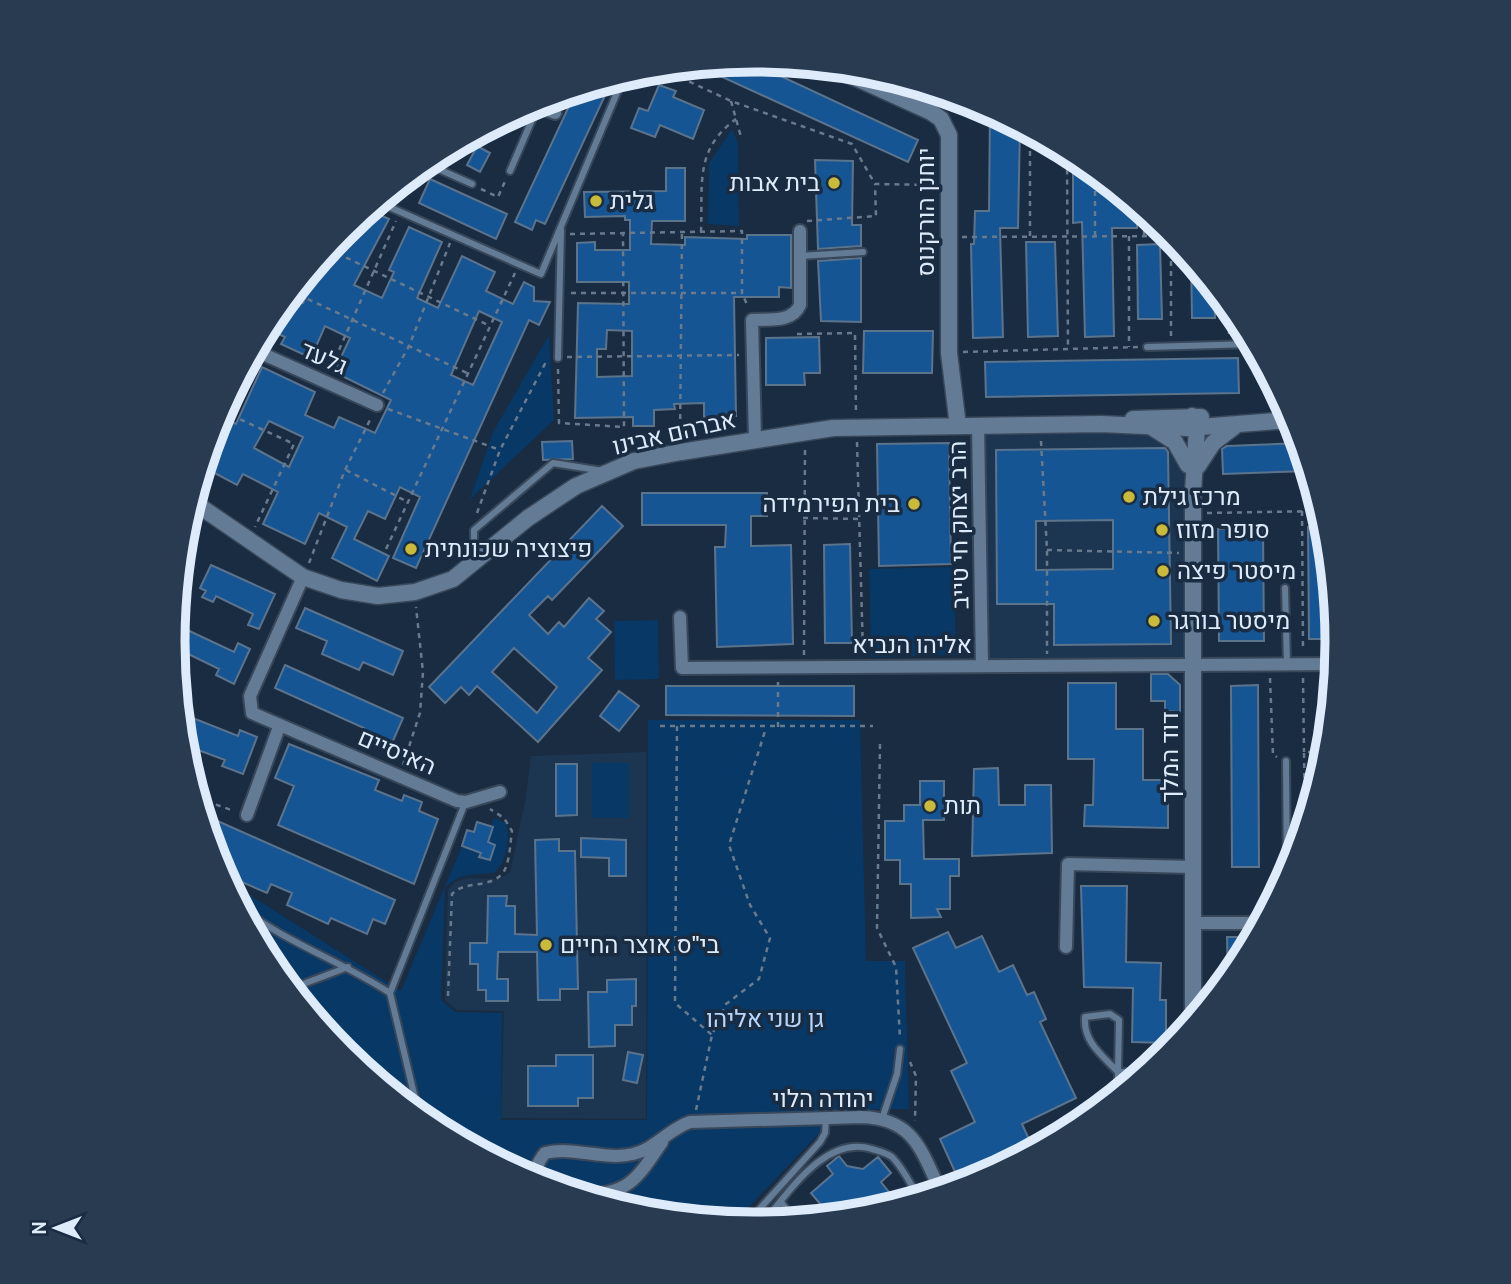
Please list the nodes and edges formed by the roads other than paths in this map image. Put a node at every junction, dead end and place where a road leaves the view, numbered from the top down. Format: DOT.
graph roads {
  1 [pos="889,88"];
  2 [pos="619,89"];
  3 [pos="549,111"];
  4 [pos="555,113"];
  5 [pos="531,118"];
  6 [pos="438,169"];
  7 [pos="510,171"];
  8 [pos="472,184"];
  9 [pos="388,207"];
  10 [pos="561,225"];
  11 [pos="800,226"];
  12 [pos="863,252"];
  13 [pos="800,256"];
  14 [pos="1241,344"];
  15 [pos="1147,347"];
  16 [pos="264,354"];
  17 [pos="558,358"];
  18 [pos="377,405"];
  19 [pos="1280,419"];
  20 [pos="1280,420"];
  21 [pos="1101,424"];
  22 [pos="1192,424"];
  23 [pos="958,426"];
  24 [pos="978,426"];
  25 [pos="1234,426"];
  26 [pos="1153,428"];
  27 [pos="755,438"];
  28 [pos="1192,468"];
  29 [pos="608,471"];
  30 [pos="202,508"];
  31 [pos="474,562"];
  32 [pos="303,577"];
  33 [pos="1285,587"];
  34 [pos="680,617"];
  35 [pos="1193,663"];
  36 [pos="1287,663"];
  37 [pos="1325,664"];
  38 [pos="982,665"];
  39 [pos="279,727"];
  40 [pos="1286,761"];
  41 [pos="500,792"];
  42 [pos="470,801"];
  43 [pos="247,815"];
  44 [pos="1287,847"];
  45 [pos="1193,867"];
  46 [pos="259,922"];
  47 [pos="1193,923"];
  48 [pos="1251,923"];
  49 [pos="1066,947"];
  50 [pos="348,967"];
  51 [pos="300,985"];
  52 [pos="390,993"];
  53 [pos="1193,1007"];
  54 [pos="900,1049"];
  55 [pos="1118,1072"];
  56 [pos="1130,1072"];
  57 [pos="1118,1082"];
  58 [pos="415,1099"];
  59 [pos="826,1118"];
  60 [pos="882,1119"];
  61 [pos="668,1133"];
  62 [pos="536,1169"];
  63 [pos="936,1183"];
  64 [pos="914,1190"];
  65 [pos="605,1192"];
  66 [pos="781,1202"];
  67 [pos="787,1211"];
  68 [pos="757,1212"];
  69 [pos="773,1212"];
  1 -- 23 [label="street, יוחנן הורקנוס"];
  2 -- 10 [label="lane"];
  3 -- 4 [label="street"];
  5 -- 7 [label="lane"];
  6 -- 8 [label="lane"];
  9 -- 10 [label="lane"];
  10 -- 17 [label="lane"];
  11 -- 13 [label="street"];
  12 -- 13 [label="lane"];
  13 -- 27 [label="street"];
  14 -- 15 [label="lane"];
  16 -- 18 [label="street, גלעד"];
  19 -- 22 [label="street, אברהם אבינו"];
  20 -- 25 [label="street, אברהם אבינו"];
  21 -- 22 [label="street, אברהם אבינו"];
  21 -- 24 [label="street, אברהם אבינו"];
  21 -- 26 [label="street, אברהם אבינו"];
  22 -- 25 [label="street, אברהם אבינו"];
  22 -- 26 [label="street, אברהם אבינו"];
  22 -- 28 [label="street, דוד המלך"];
  23 -- 24 [label="street, אברהם אבינו"];
  23 -- 27 [label="street, אברהם אבינו"];
  24 -- 38 [label="street, הרב יצחק חי טייב"];
  25 -- 28 [label="street"];
  26 -- 28 [label="street"];
  27 -- 29 [label="street, אברהם אבינו"];
  28 -- 35 [label="street, דוד המלך"];
  29 -- 31 [label="street, אברהם אבינו"];
  29 -- 31 [label="lane"];
  30 -- 32 [label="street, אברהם אבינו"];
  31 -- 32 [label="street, אברהם אבינו"];
  32 -- 39 [label="street, האיסיים"];
  33 -- 36 [label="lane"];
  34 -- 38 [label="street, אליהו הנביא"];
  35 -- 36 [label="street, אליהו הנביא"];
  35 -- 38 [label="street, אליהו הנביא"];
  35 -- 45 [label="street, דוד המלך"];
  36 -- 37 [label="street, אליהו הנביא"];
  39 -- 42 [label="street, האיסיים"];
  39 -- 43 [label="street"];
  40 -- 44 [label="lane"];
  41 -- 42 [label="street"];
  42 -- 52 [label="lane"];
  45 -- 47 [label="street, דוד המלך"];
  45 -- 49 [label="street"];
  46 -- 50 [label="lane"];
  47 -- 48 [label="street"];
  47 -- 53 [label="street, דוד המלך"];
  50 -- 51 [label="lane"];
  50 -- 52 [label="lane"];
  52 -- 58 [label="lane"];
  54 -- 60 [label="lane"];
  55 -- 55 [label="lane"];
  55 -- 56 [label="lane"];
  55 -- 57 [label="lane"];
  59 -- 60 [label="street, יהודה הלוי"];
  59 -- 61 [label="street, יהודה הלוי"];
  59 -- 68 [label="lane"];
  60 -- 63 [label="street, יהודה הלוי"];
  61 -- 62 [label="street, יהודה הלוי"];
  61 -- 65 [label="street, יהודה הלוי"];
  64 -- 66 [label="lane"];
  66 -- 67 [label="lane"];
  66 -- 69 [label="lane"];
}
